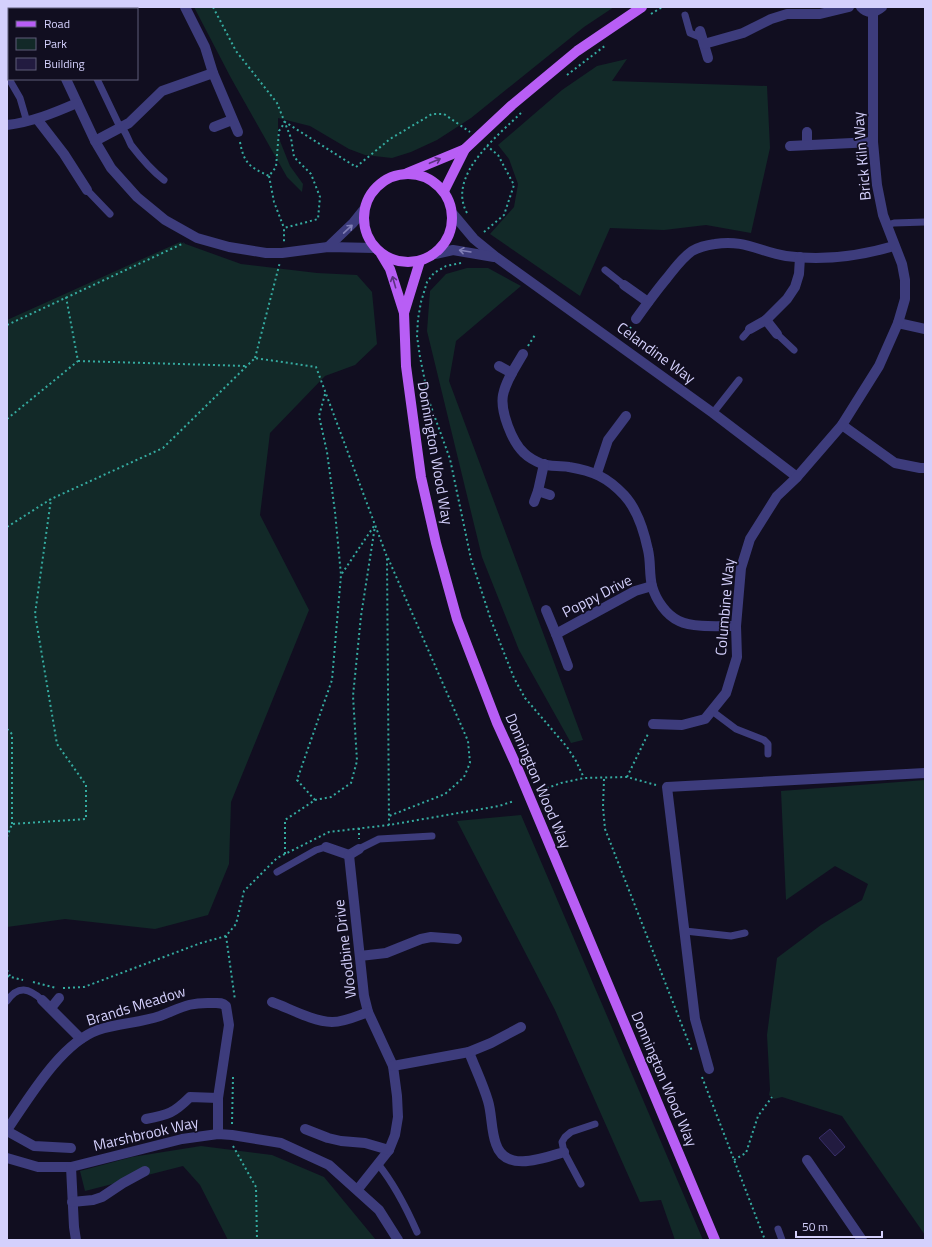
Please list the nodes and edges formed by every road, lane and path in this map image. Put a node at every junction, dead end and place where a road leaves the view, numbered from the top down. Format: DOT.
graph roads {
  1 [pos="185,7"];
  2 [pos="213,7"];
  3 [pos="642,7"];
  4 [pos="849,7"];
  5 [pos="861,7"];
  6 [pos="877,10"];
  7 [pos="685,15"];
  8 [pos="702,38"];
  9 [pos="708,58"];
  10 [pos="213,73"];
  11 [pos="568,74"];
  12 [pos="563,78"];
  13 [pos="10,80"];
  14 [pos="66,80"];
  15 [pos="97,80"];
  16 [pos="77,103"];
  17 [pos="525,110"];
  18 [pos="32,120"];
  19 [pos="232,120"];
  20 [pos="285,122"];
  21 [pos="7,125"];
  22 [pos="122,126"];
  23 [pos="214,127"];
  24 [pos="238,132"];
  25 [pos="807,132"];
  26 [pos="478,134"];
  27 [pos="95,141"];
  28 [pos="873,142"];
  29 [pos="486,145"];
  30 [pos="808,145"];
  31 [pos="790,146"];
  32 [pos="465,149"];
  33 [pos="405,174"];
  34 [pos="269,176"];
  35 [pos="164,180"];
  36 [pos="87,190"];
  37 [pos="444,191"];
  38 [pos="365,208"];
  39 [pos="110,214"];
  40 [pos="453,214"];
  41 [pos="469,215"];
  42 [pos="925,222"];
  43 [pos="887,225"];
  44 [pos="284,228"];
  45 [pos="484,232"];
  46 [pos="197,238"];
  47 [pos="284,245"];
  48 [pos="894,246"];
  49 [pos="328,247"];
  50 [pos="378,251"];
  51 [pos="435,254"];
  52 [pos="496,257"];
  53 [pos="800,257"];
  54 [pos="462,258"];
  55 [pos="281,260"];
  56 [pos="420,262"];
  57 [pos="605,270"];
  58 [pos="624,285"];
  59 [pos="66,298"];
  60 [pos="648,302"];
  61 [pos="404,313"];
  62 [pos="636,319"];
  63 [pos="766,320"];
  64 [pos="898,323"];
  65 [pos="7,325"];
  66 [pos="750,329"];
  67 [pos="925,329"];
  68 [pos="777,334"];
  69 [pos="743,337"];
  70 [pos="618,344"];
  71 [pos="794,350"];
  72 [pos="523,354"];
  73 [pos="256,358"];
  74 [pos="78,360"];
  75 [pos="248,366"];
  76 [pos="499,366"];
  77 [pos="512,373"];
  78 [pos="738,380"];
  79 [pos="325,393"];
  80 [pos="713,413"];
  81 [pos="626,416"];
  82 [pos="7,419"];
  83 [pos="842,424"];
  84 [pos="544,464"];
  85 [pos="925,468"];
  86 [pos="597,474"];
  87 [pos="797,477"];
  88 [pos="538,491"];
  89 [pos="550,495"];
  90 [pos="51,499"];
  91 [pos="534,502"];
  92 [pos="375,525"];
  93 [pos="7,527"];
  94 [pos="387,557"];
  95 [pos="341,575"];
  96 [pos="652,586"];
  97 [pos="546,610"];
  98 [pos="736,626"];
  99 [pos="556,634"];
  100 [pos="568,666"];
  101 [pos="712,711"];
  102 [pos="653,724"];
  103 [pos="7,729"];
  104 [pos="768,754"];
  105 [pos="925,773"];
  106 [pos="584,778"];
  107 [pos="627,778"];
  108 [pos="604,779"];
  109 [pos="667,787"];
  110 [pos="542,790"];
  111 [pos="315,800"];
  112 [pos="514,801"];
  113 [pos="389,816"];
  114 [pos="12,824"];
  115 [pos="389,825"];
  116 [pos="432,836"];
  117 [pos="7,837"];
  118 [pos="326,847"];
  119 [pos="359,848"];
  120 [pos="285,854"];
  121 [pos="349,855"];
  122 [pos="277,872"];
  123 [pos="685,931"];
  124 [pos="745,933"];
  125 [pos="226,936"];
  126 [pos="457,939"];
  127 [pos="360,956"];
  128 [pos="7,970"];
  129 [pos="7,976"];
  130 [pos="10,976"];
  131 [pos="235,995"];
  132 [pos="59,998"];
  133 [pos="42,1000"];
  134 [pos="7,1001"];
  135 [pos="272,1002"];
  136 [pos="51,1008"];
  137 [pos="368,1012"];
  138 [pos="521,1027"];
  139 [pos="81,1039"];
  140 [pos="469,1052"];
  141 [pos="694,1055"];
  142 [pos="393,1066"];
  143 [pos="709,1069"];
  144 [pos="702,1077"];
  145 [pos="772,1097"];
  146 [pos="218,1098"];
  147 [pos="146,1119"];
  148 [pos="595,1124"];
  149 [pos="305,1129"];
  150 [pos="7,1130"];
  151 [pos="218,1134"];
  152 [pos="232,1143"];
  153 [pos="71,1148"];
  154 [pos="389,1150"];
  155 [pos="564,1152"];
  156 [pos="7,1158"];
  157 [pos="734,1160"];
  158 [pos="807,1160"];
  159 [pos="378,1164"];
  160 [pos="71,1167"];
  161 [pos="145,1171"];
  162 [pos="582,1184"];
  163 [pos="358,1190"];
  164 [pos="72,1202"];
  165 [pos="778,1229"];
  166 [pos="417,1232"];
  167 [pos="76,1240"];
  168 [pos="258,1240"];
  169 [pos="398,1240"];
  170 [pos="715,1240"];
  171 [pos="765,1240"];
  172 [pos="782,1240"];
  173 [pos="862,1240"];
  1 -- 10 [label="street"];
  2 -- 20 [label="path"];
  3 -- 26 [label="main road"];
  4 -- 8 [label="street"];
  5 -- 6 [label="street"];
  6 -- 28 [label="street, Brick Kiln Way"];
  7 -- 8 [label="lane"];
  8 -- 9 [label="street"];
  10 -- 19 [label="street"];
  10 -- 22 [label="street"];
  11 -- 12 [label="path"];
  13 -- 18 [label="lane"];
  14 -- 16 [label="street"];
  15 -- 22 [label="lane"];
  16 -- 18 [label="street"];
  16 -- 27 [label="street"];
  17 -- 41 [label="path"];
  18 -- 21 [label="street"];
  18 -- 36 [label="street"];
  19 -- 23 [label="street"];
  19 -- 24 [label="street"];
  20 -- 26 [label="path"];
  20 -- 34 [label="path"];
  20 -- 44 [label="path"];
  22 -- 27 [label="street"];
  22 -- 35 [label="lane"];
  24 -- 34 [label="path"];
  25 -- 30 [label="street"];
  26 -- 32 [label="main road"];
  27 -- 46 [label="street"];
  28 -- 30 [label="street"];
  28 -- 43 [label="street, Brick Kiln Way"];
  29 -- 45 [label="path"];
  30 -- 31 [label="street"];
  33 -- 32 [label="main road, one-way"];
  32 -- 37 [label="main road"];
  33 -- 37 [label="main road"];
  33 -- 38 [label="main road"];
  34 -- 44 [label="path"];
  36 -- 39 [label="lane"];
  37 -- 40 [label="main road"];
  49 -- 38 [label="street, one-way"];
  38 -- 50 [label="main road"];
  40 -- 51 [label="main road"];
  40 -- 52 [label="street, Celandine Way"];
  42 -- 43 [label="lane"];
  43 -- 48 [label="street, Brick Kiln Way"];
  44 -- 47 [label="path"];
  46 -- 49 [label="street"];
  46 -- 59 [label="path"];
  48 -- 53 [label="street"];
  48 -- 64 [label="street, Brick Kiln Way"];
  49 -- 50 [label="street"];
  50 -- 56 [label="main road"];
  61 -- 50 [label="main road, Donnington Wood Way, one-way"];
  52 -- 51 [label="street, Celandine Way, one-way"];
  51 -- 56 [label="main road"];
  52 -- 70 [label="street, Celandine Way"];
  53 -- 60 [label="street"];
  53 -- 63 [label="street"];
  54 -- 106 [label="path"];
  55 -- 73 [label="path"];
  56 -- 61 [label="main road, Donnington Wood Way"];
  57 -- 58 [label="lane"];
  58 -- 60 [label="street"];
  59 -- 65 [label="path"];
  59 -- 74 [label="path"];
  60 -- 62 [label="street"];
  61 -- 170 [label="main road, Donnington Wood Way"];
  62 -- 70 [label="path"];
  63 -- 66 [label="street"];
  63 -- 68 [label="street"];
  64 -- 67 [label="street"];
  64 -- 83 [label="street, Brick Kiln Way"];
  66 -- 69 [label="lane"];
  68 -- 71 [label="lane"];
  70 -- 80 [label="street, Celandine Way"];
  72 -- 77 [label="street"];
  73 -- 75 [label="path"];
  73 -- 79 [label="path"];
  74 -- 75 [label="path"];
  74 -- 82 [label="path"];
  75 -- 90 [label="path"];
  76 -- 77 [label="street"];
  77 -- 84 [label="street"];
  78 -- 80 [label="lane"];
  79 -- 92 [label="path"];
  79 -- 95 [label="path"];
  80 -- 87 [label="street, Celandine Way"];
  81 -- 86 [label="street"];
  83 -- 85 [label="street"];
  83 -- 87 [label="street, Brick Kiln Way"];
  84 -- 86 [label="street"];
  84 -- 88 [label="street"];
  86 -- 96 [label="street"];
  87 -- 98 [label="street, Columbine Way"];
  88 -- 89 [label="street"];
  88 -- 91 [label="street"];
  90 -- 93 [label="path"];
  90 -- 114 [label="path"];
  92 -- 94 [label="path"];
  92 -- 95 [label="path"];
  92 -- 111 [label="path"];
  94 -- 113 [label="path"];
  94 -- 113 [label="path"];
  95 -- 111 [label="path"];
  96 -- 98 [label="street"];
  96 -- 99 [label="street, Poppy Drive"];
  97 -- 99 [label="street, Poppy Drive"];
  98 -- 101 [label="street, Columbine Way"];
  99 -- 100 [label="street, Poppy Drive"];
  101 -- 102 [label="street, Columbine Way"];
  101 -- 104 [label="lane"];
  102 -- 107 [label="path"];
  103 -- 114 [label="path"];
  105 -- 109 [label="street"];
  106 -- 108 [label="path"];
  106 -- 110 [label="path"];
  107 -- 108 [label="path"];
  107 -- 109 [label="path"];
  108 -- 141 [label="path"];
  109 -- 123 [label="street"];
  111 -- 120 [label="path"];
  112 -- 115 [label="path"];
  113 -- 115 [label="path"];
  114 -- 117 [label="path"];
  115 -- 120 [label="path"];
  116 -- 119 [label="lane"];
  118 -- 121 [label="street"];
  118 -- 122 [label="lane"];
  119 -- 121 [label="street"];
  120 -- 125 [label="path"];
  121 -- 127 [label="street, Woodbine Drive"];
  123 -- 124 [label="lane"];
  123 -- 143 [label="street"];
  125 -- 130 [label="path"];
  125 -- 131 [label="path"];
  126 -- 127 [label="street"];
  127 -- 137 [label="street, Woodbine Drive"];
  128 -- 130 [label="path"];
  129 -- 130 [label="path"];
  132 -- 136 [label="street"];
  133 -- 134 [label="lane"];
  133 -- 136 [label="street, Brands Meadow"];
  135 -- 137 [label="street"];
  136 -- 139 [label="street, Brands Meadow"];
  137 -- 142 [label="street, Woodbine Drive"];
  138 -- 140 [label="street"];
  139 -- 146 [label="street, Brands Meadow"];
  139 -- 150 [label="street, Brands Meadow"];
  140 -- 142 [label="street"];
  140 -- 155 [label="street"];
  142 -- 154 [label="street, Woodbine Drive"];
  144 -- 157 [label="path"];
  145 -- 157 [label="path"];
  146 -- 147 [label="street"];
  146 -- 151 [label="street, Brands Meadow"];
  148 -- 155 [label="lane"];
  149 -- 154 [label="street"];
  150 -- 153 [label="street, Brands Meadow"];
  151 -- 160 [label="street, Marshbrook Way"];
  151 -- 163 [label="street, Marshbrook Way"];
  152 -- 168 [label="path"];
  154 -- 159 [label="street, Woodbine Drive"];
  155 -- 162 [label="lane"];
  156 -- 160 [label="street, Marshbrook Way"];
  157 -- 171 [label="path"];
  158 -- 173 [label="street"];
  159 -- 163 [label="street, Woodbine Drive"];
  159 -- 166 [label="lane"];
  160 -- 164 [label="street"];
  161 -- 164 [label="street"];
  163 -- 169 [label="street, Marshbrook Way"];
  164 -- 167 [label="street"];
  165 -- 172 [label="lane"];
}
